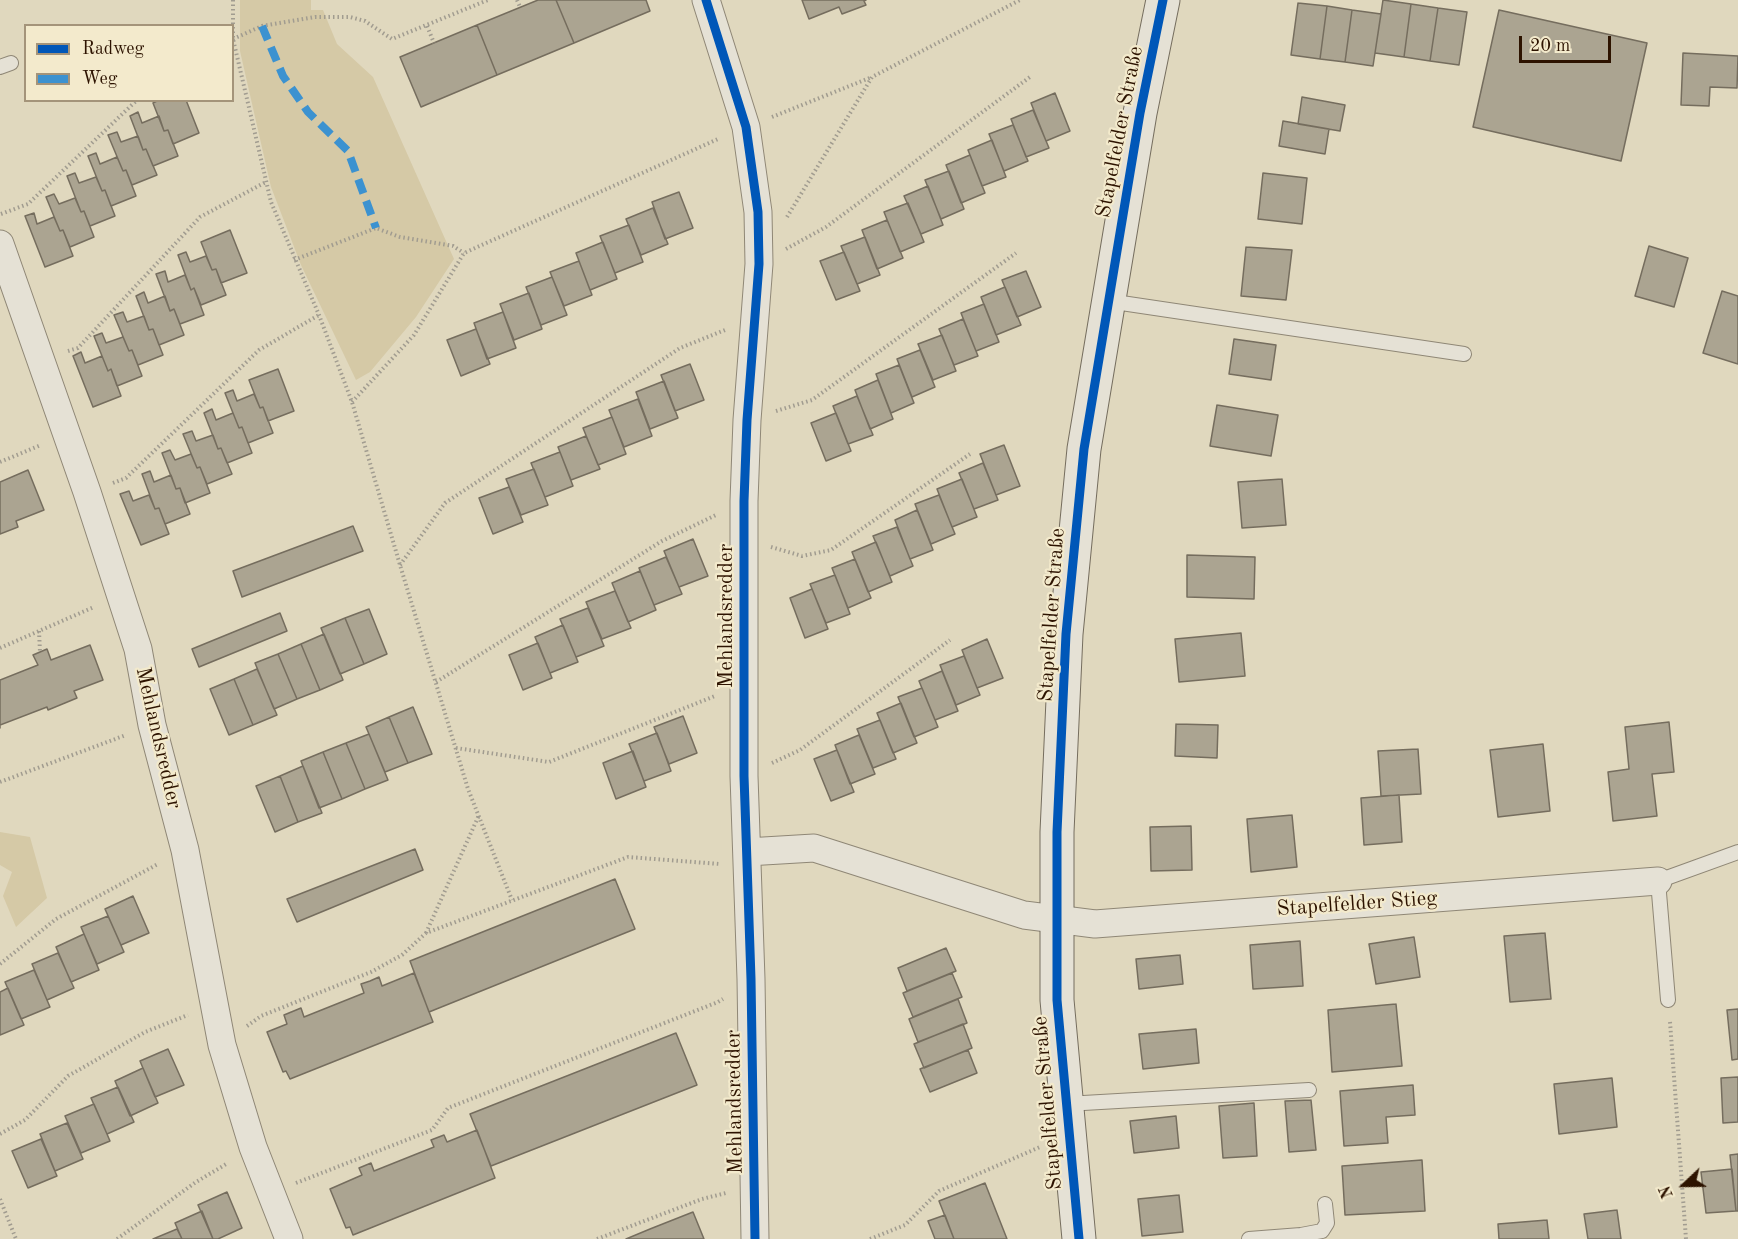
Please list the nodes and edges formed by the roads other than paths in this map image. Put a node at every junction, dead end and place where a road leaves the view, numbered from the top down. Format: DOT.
graph roads {
  1 [pos="706,0"];
  2 [pos="1163,0"];
  3 [pos="0,244"];
  4 [pos="1108,301"];
  5 [pos="1464,354"];
  6 [pos="747,852"];
  7 [pos="1738,852"];
  8 [pos="1658,881"];
  9 [pos="1056,921"];
  10 [pos="1668,1000"];
  11 [pos="1309,1090"];
  12 [pos="1067,1120"];
  13 [pos="1325,1204"];
  14 [pos="289,1239"];
  15 [pos="755,1239"];
  16 [pos="1078,1239"];
  17 [pos="1249,1239"];
  1 -- 6 [label="street, Mehlandsredder"];
  2 -- 4 [label="street, Stapelfelder Straße"];
  3 -- 14 [label="street, Mehlandsredder"];
  4 -- 5 [label="lane"];
  4 -- 9 [label="street, Stapelfelder Straße"];
  6 -- 9 [label="street"];
  6 -- 15 [label="street, Mehlandsredder"];
  7 -- 8 [label="lane"];
  8 -- 9 [label="street, Stapelfelder Stieg"];
  8 -- 10 [label="lane"];
  9 -- 12 [label="street, Stapelfelder Straße"];
  11 -- 12 [label="lane"];
  12 -- 16 [label="street, Stapelfelder Straße"];
  13 -- 17 [label="lane"];
}
